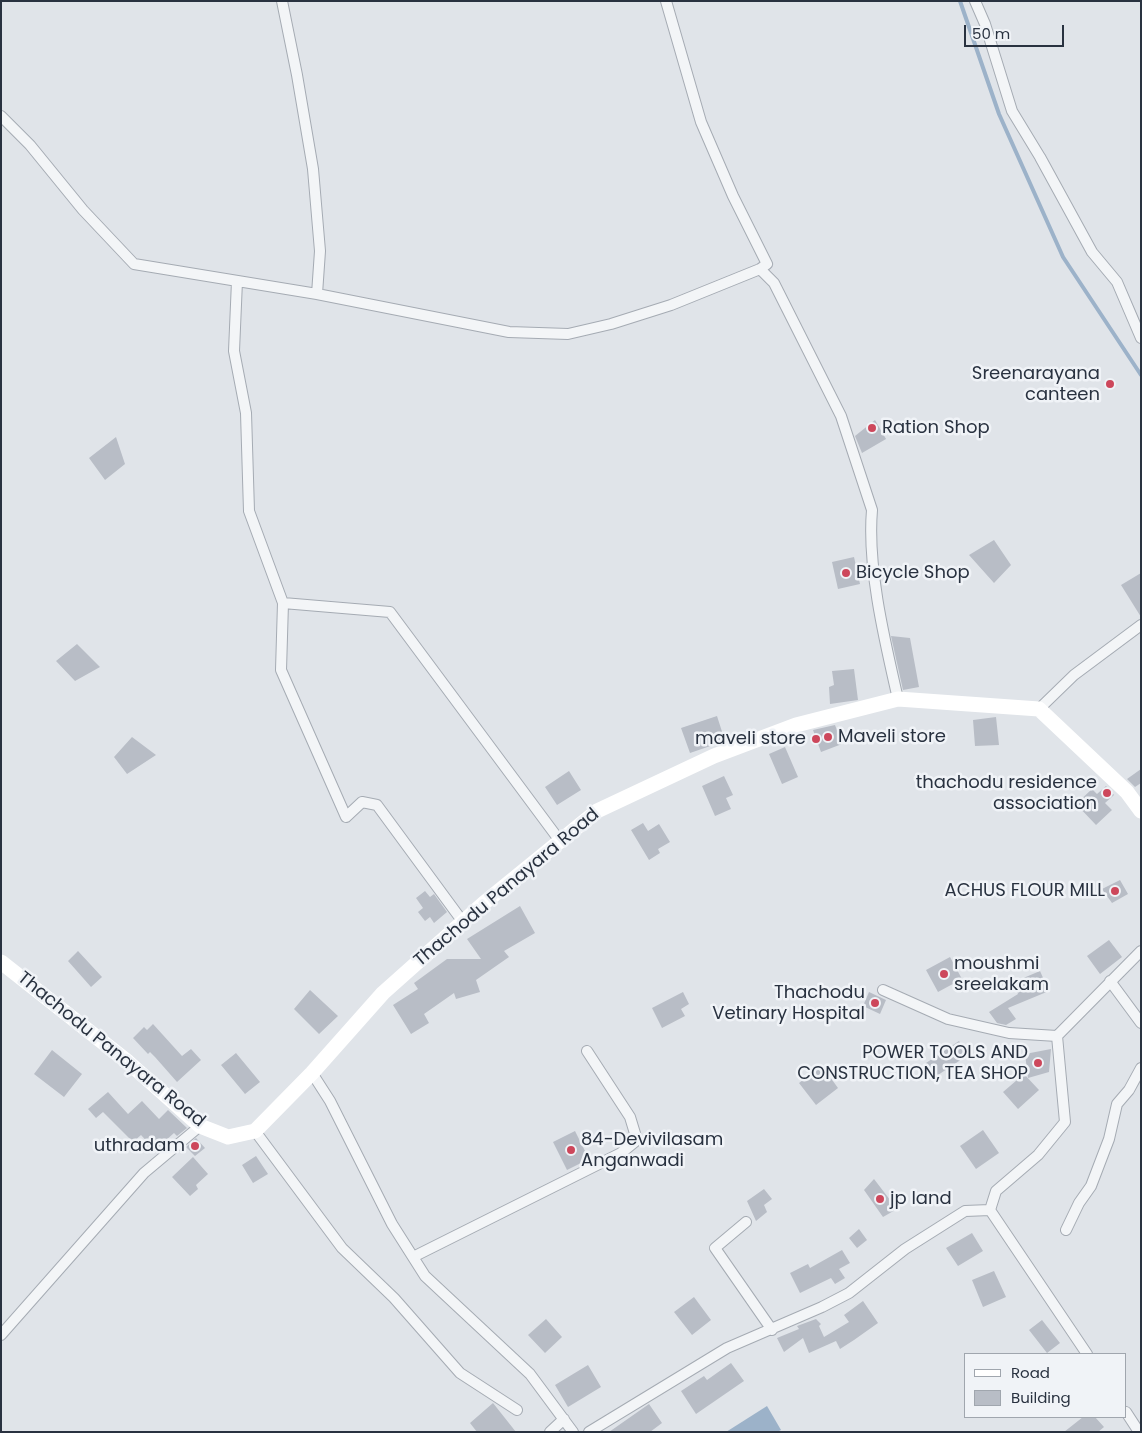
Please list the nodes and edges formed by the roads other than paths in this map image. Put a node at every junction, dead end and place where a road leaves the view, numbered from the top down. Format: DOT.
graph roads {
  1 [pos="282,1"];
  2 [pos="666,1"];
  3 [pos="975,1"];
  4 [pos="1,116"];
  5 [pos="760,269"];
  6 [pos="237,281"];
  7 [pos="317,294"];
  8 [pos="1141,338"];
  9 [pos="283,603"];
  10 [pos="1141,625"];
  11 [pos="898,699"];
  12 [pos="1039,709"];
  13 [pos="1141,811"];
  14 [pos="560,841"];
  15 [pos="462,922"];
  16 [pos="1141,951"];
  17 [pos="1,962"];
  18 [pos="1110,981"];
  19 [pos="884,990"];
  20 [pos="1141,1023"];
  21 [pos="1057,1036"];
  22 [pos="587,1051"];
  23 [pos="1141,1068"];
  24 [pos="312,1074"];
  25 [pos="200,1126"];
  26 [pos="255,1131"];
  27 [pos="990,1210"];
  28 [pos="746,1222"];
  29 [pos="1066,1230"];
  30 [pos="413,1257"];
  31 [pos="772,1330"];
  32 [pos="1,1335"];
  33 [pos="1086,1353"];
  34 [pos="517,1410"];
  35 [pos="1127,1414"];
  36 [pos="564,1419"];
  37 [pos="550,1432"];
  38 [pos="573,1432"];
  39 [pos="589,1432"];
  40 [pos="1139,1432"];
  1 -- 7 [label="street"];
  2 -- 5 [label="street"];
  3 -- 8 [label="street"];
  4 -- 6 [label="street"];
  5 -- 7 [label="street"];
  5 -- 11 [label="street"];
  6 -- 7 [label="street"];
  6 -- 9 [label="street"];
  9 -- 14 [label="street"];
  9 -- 15 [label="street"];
  10 -- 12 [label="street"];
  11 -- 12 [label="main road, Thachodu Panayara Road"];
  11 -- 14 [label="main road, Thachodu Panayara Road"];
  12 -- 13 [label="main road"];
  14 -- 15 [label="main road, Thachodu Panayara Road"];
  15 -- 24 [label="main road, Thachodu Panayara Road"];
  16 -- 18 [label="street"];
  17 -- 25 [label="main road, Thachodu Panayara Road"];
  18 -- 20 [label="street"];
  18 -- 21 [label="street"];
  19 -- 21 [label="street"];
  21 -- 27 [label="street"];
  22 -- 30 [label="street"];
  23 -- 29 [label="street"];
  24 -- 26 [label="main road, Thachodu Panayara Road"];
  24 -- 30 [label="street"];
  25 -- 26 [label="main road, Thachodu Panayara Road"];
  25 -- 32 [label="street"];
  26 -- 34 [label="street"];
  27 -- 31 [label="street"];
  27 -- 33 [label="street"];
  28 -- 31 [label="street"];
  30 -- 36 [label="street"];
  31 -- 39 [label="street"];
  35 -- 40 [label="street"];
  36 -- 37 [label="street"];
  36 -- 38 [label="street"];
}
